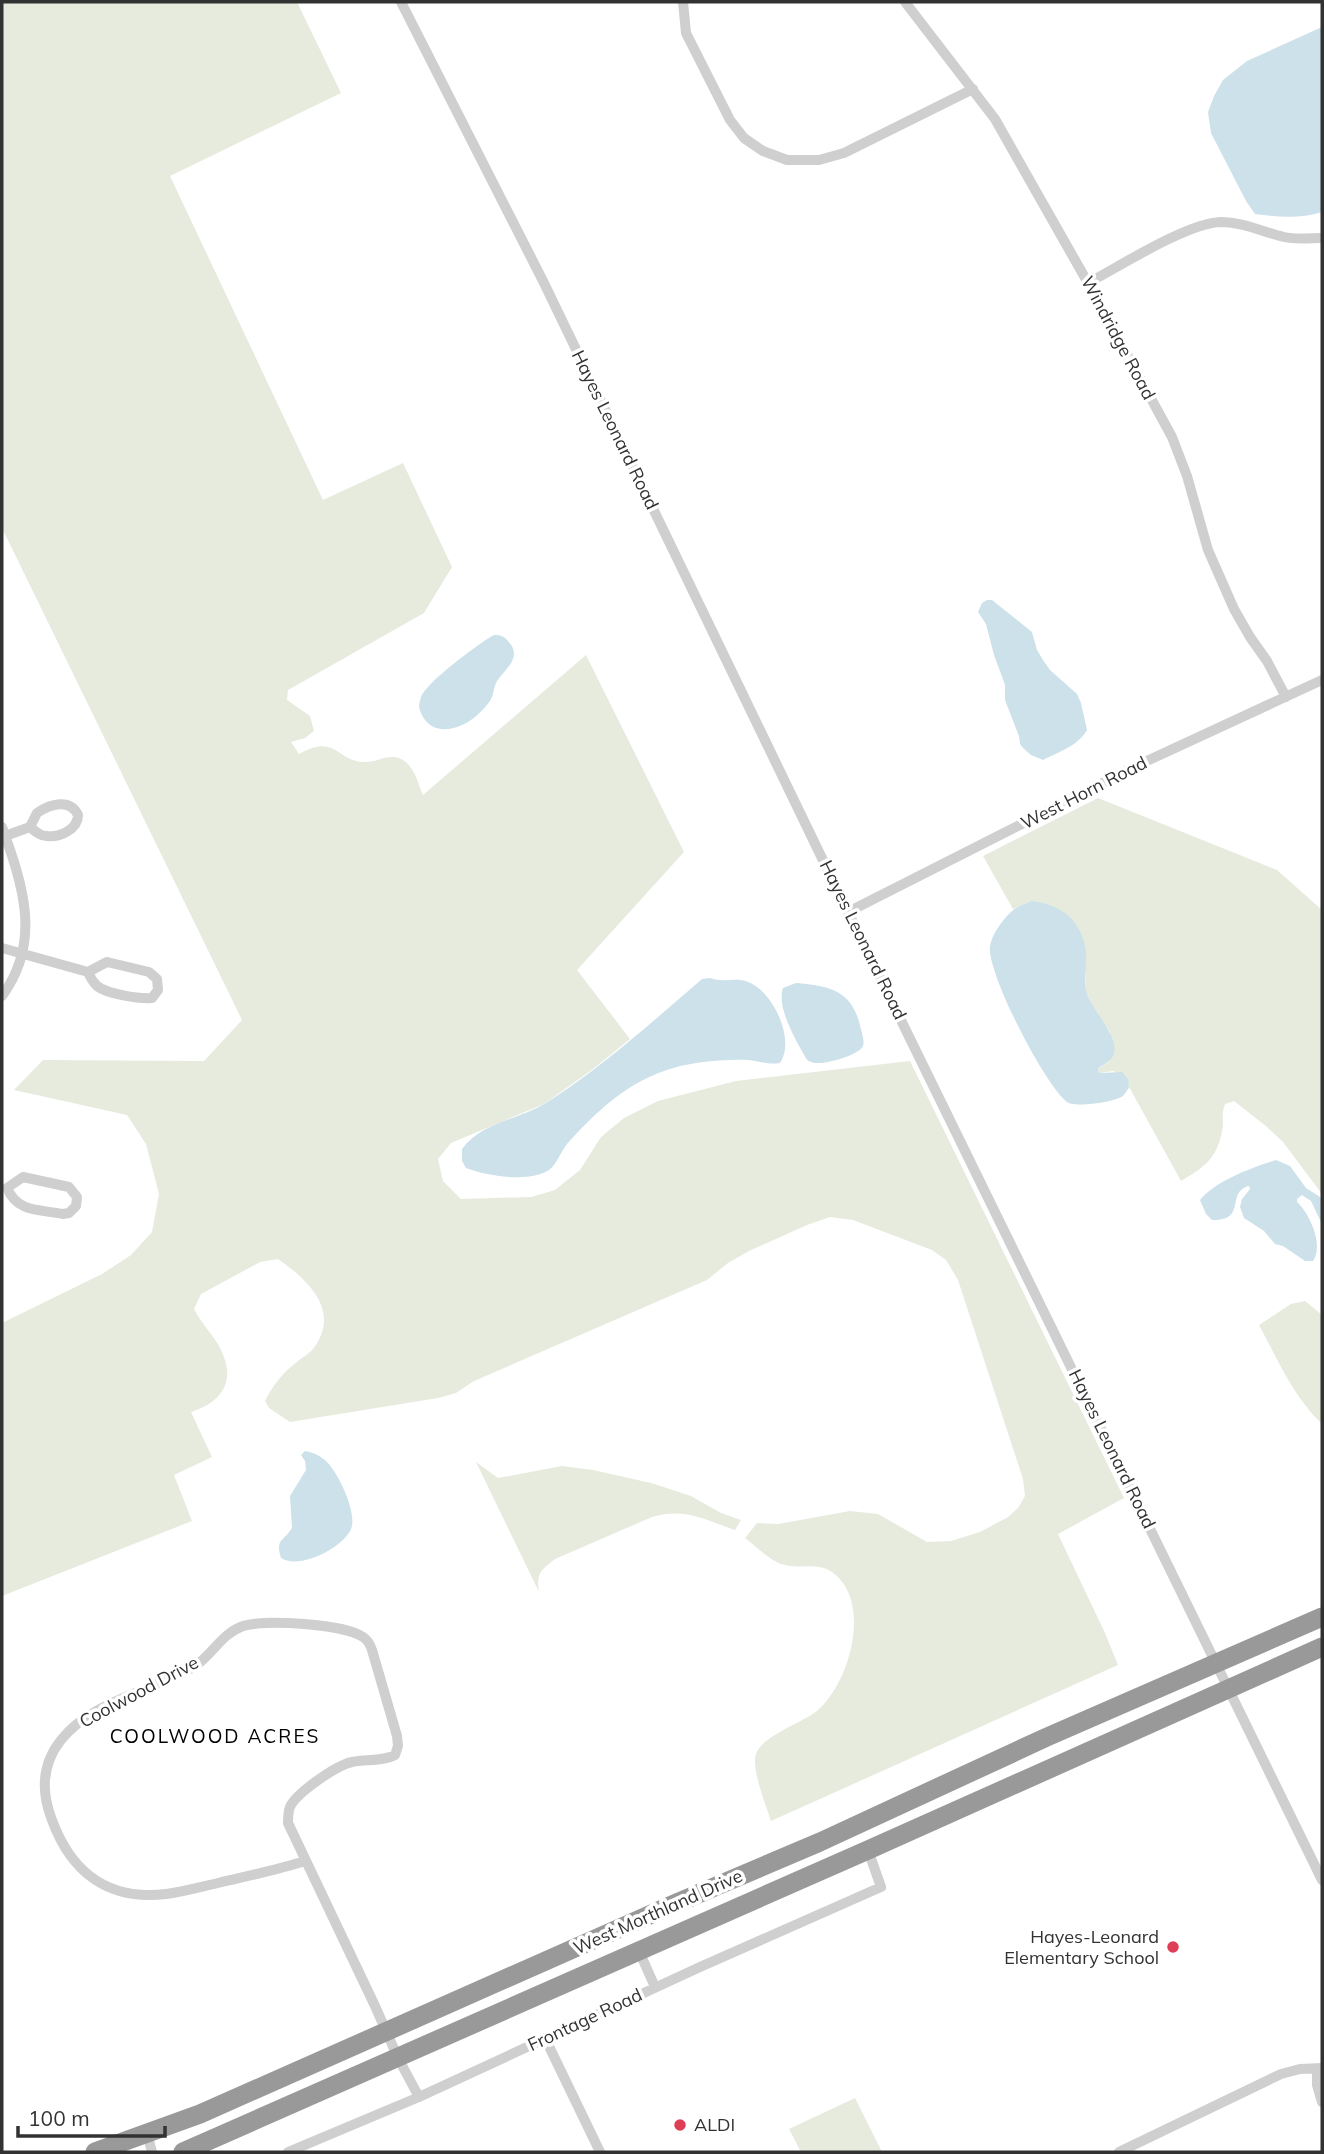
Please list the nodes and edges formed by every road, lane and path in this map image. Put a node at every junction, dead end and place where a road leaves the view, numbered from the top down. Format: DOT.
graph roads {
  1 [pos="401,2"];
  2 [pos="682,2"];
  3 [pos="905,2"];
  4 [pos="973,89"];
  5 [pos="1322,238"];
  6 [pos="1088,283"];
  7 [pos="1322,680"];
  8 [pos="1286,697"];
  9 [pos="30,827"];
  10 [pos="3,832"];
  11 [pos="848,912"];
  12 [pos="2,948"];
  13 [pos="23,954"];
  14 [pos="88,972"];
  15 [pos="2,996"];
  16 [pos="5,1188"];
  17 [pos="1322,1617"];
  18 [pos="1322,1647"];
  19 [pos="1217,1663"];
  20 [pos="1229,1688"];
  21 [pos="868,1850"];
  22 [pos="305,1861"];
  23 [pos="1322,1880"];
  24 [pos="639,1951"];
  25 [pos="655,1987"];
  26 [pos="386,2032"];
  27 [pos="545,2038"];
  28 [pos="397,2058"];
  29 [pos="1320,2068"];
  30 [pos="419,2097"];
  31 [pos="1322,2102"];
  32 [pos="150,2143"];
  33 [pos="95,2152"];
  34 [pos="183,2152"];
  35 [pos="288,2152"];
  36 [pos="600,2152"];
  37 [pos="1119,2152"];
  1 -- 11 [label="street, Hayes Leonard Road"];
  2 -- 4 [label="street"];
  3 -- 4 [label="street, Windridge Road"];
  4 -- 6 [label="street, Windridge Road"];
  5 -- 6 [label="street"];
  6 -- 8 [label="street, Windridge Road"];
  7 -- 8 [label="street, West Horn Road"];
  8 -- 11 [label="street, West Horn Road"];
  9 -- 10 [label="street"];
  10 -- 13 [label="street"];
  11 -- 19 [label="street, Hayes Leonard Road"];
  12 -- 13 [label="street"];
  13 -- 14 [label="street"];
  13 -- 15 [label="street"];
  14 -- 14 [label="street"];
  16 -- 16 [label="street"];
  17 -- 19 [label="highway, West Morthland Drive"];
  18 -- 20 [label="highway, West Morthland Drive"];
  19 -- 20 [label="street, Hayes Leonard Road"];
  19 -- 26 [label="highway, West Morthland Drive"];
  20 -- 21 [label="highway, West Morthland Drive"];
  20 -- 23 [label="street, Hayes Leonard Road"];
  21 -- 24 [label="highway, West Morthland Drive"];
  21 -- 25 [label="street, Frontage Road"];
  22 -- 22 [label="street, Coolwood Drive"];
  22 -- 26 [label="street, Coolwood Drive"];
  24 -- 25 [label="street"];
  24 -- 28 [label="highway, West Morthland Drive"];
  25 -- 27 [label="street, Frontage Road"];
  26 -- 28 [label="street, Coolwood Drive"];
  26 -- 32 [label="highway, West Morthland Drive"];
  27 -- 30 [label="street, Frontage Road"];
  27 -- 36 [label="street"];
  28 -- 30 [label="street, Coolwood Drive"];
  28 -- 34 [label="highway, West Morthland Drive"];
  29 -- 31 [label="street"];
  29 -- 37 [label="street"];
  30 -- 35 [label="street, Frontage Road"];
  32 -- 33 [label="highway, West Morthland Drive"];
}
